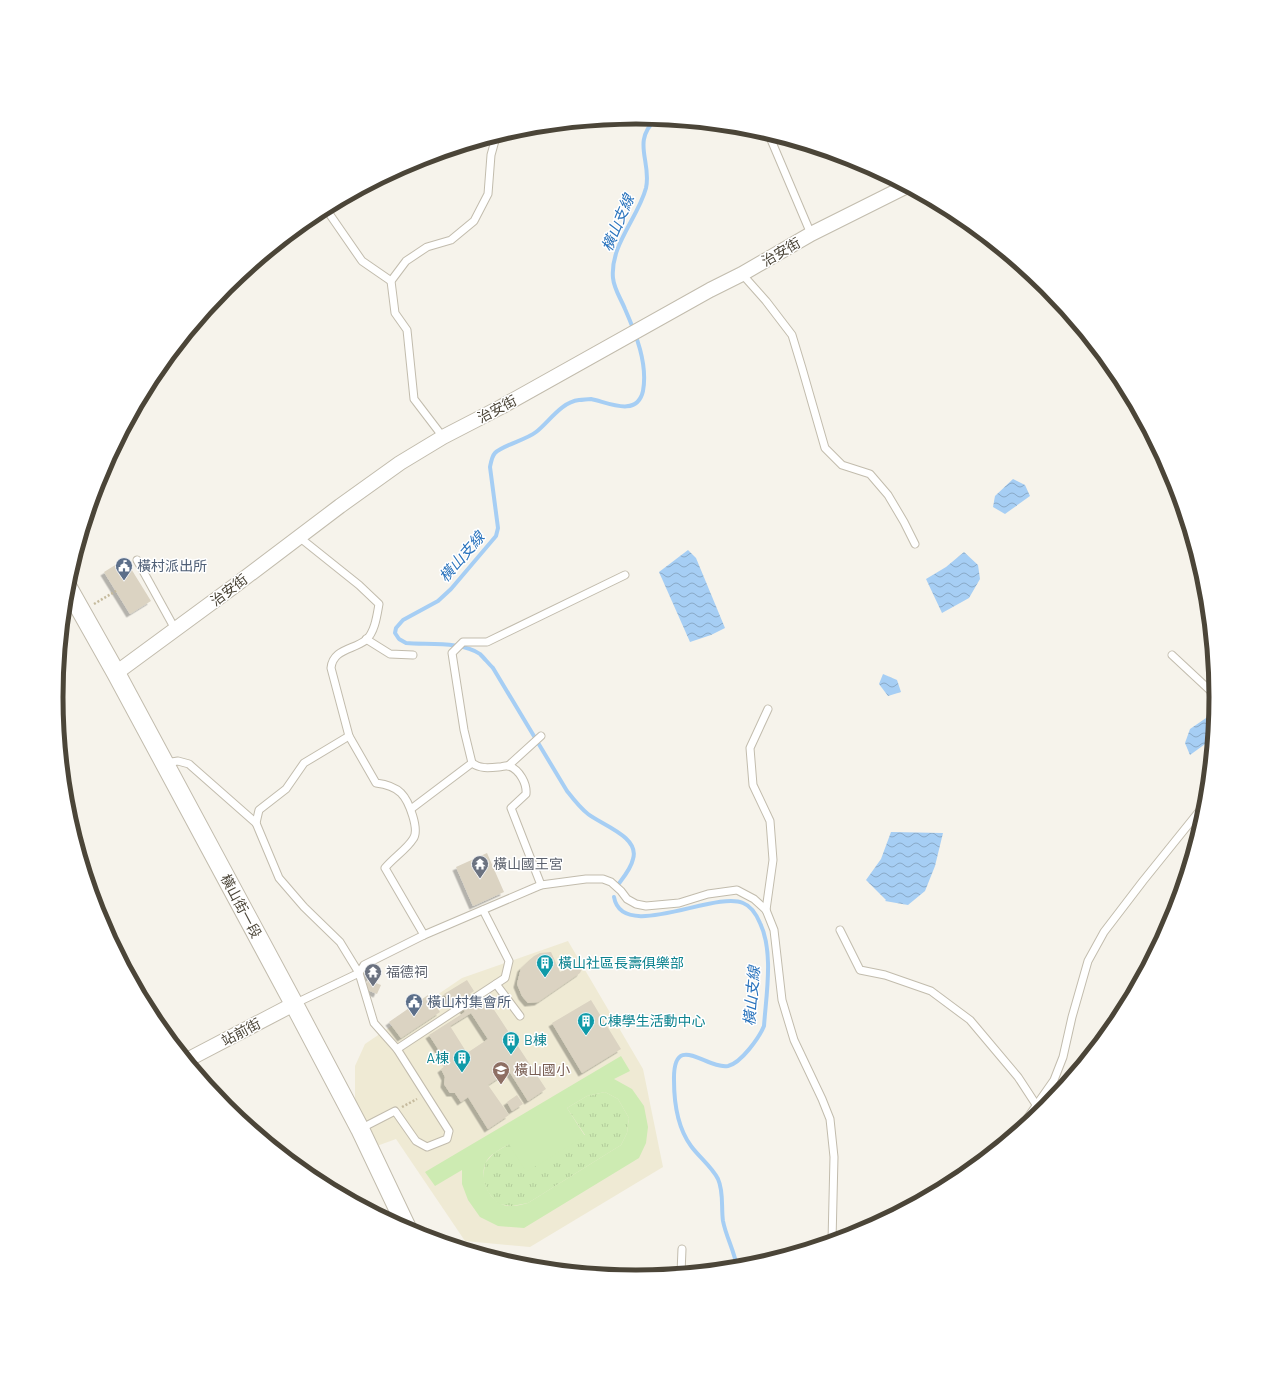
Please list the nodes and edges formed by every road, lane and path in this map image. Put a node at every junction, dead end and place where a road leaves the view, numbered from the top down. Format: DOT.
graph roads {
  1 [pos="772,141"];
  2 [pos="494,143"];
  3 [pos="900,190"];
  4 [pos="329,214"];
  5 [pos="811,234"];
  6 [pos="742,274"];
  7 [pos="391,281"];
  8 [pos="443,437"];
  9 [pos="300,537"];
  10 [pos="915,544"];
  11 [pos="136,560"];
  12 [pos="625,575"];
  13 [pos="116,591"];
  14 [pos="72,596"];
  15 [pos="81,611"];
  16 [pos="175,629"];
  17 [pos="366,639"];
  18 [pos="413,655"];
  19 [pos="1172,655"];
  20 [pos="116,673"];
  21 [pos="1209,689"];
  22 [pos="768,709"];
  23 [pos="349,736"];
  24 [pos="541,736"];
  25 [pos="164,763"];
  26 [pos="472,763"];
  27 [pos="508,766"];
  28 [pos="411,809"];
  29 [pos="1196,816"];
  30 [pos="256,823"];
  31 [pos="541,885"];
  32 [pos="483,910"];
  33 [pos="766,910"];
  34 [pos="840,930"];
  35 [pos="424,936"];
  36 [pos="358,973"];
  37 [pos="496,984"];
  38 [pos="294,1004"];
  39 [pos="520,1016"];
  40 [pos="397,1049"];
  41 [pos="191,1058"];
  42 [pos="426,1094"];
  43 [pos="1037,1106"];
  44 [pos="395,1111"];
  45 [pos="360,1129"];
  46 [pos="404,1221"];
  47 [pos="832,1235"];
  48 [pos="682,1249"];
  49 [pos="681,1268"];
  1 -- 5 [label="lane"];
  2 -- 7 [label="lane"];
  3 -- 5 [label="street, 治安街"];
  4 -- 7 [label="lane"];
  5 -- 6 [label="street, 治安街"];
  6 -- 8 [label="street, 治安街"];
  6 -- 10 [label="lane"];
  7 -- 8 [label="lane"];
  8 -- 9 [label="street, 治安街"];
  9 -- 16 [label="street, 治安街"];
  9 -- 17 [label="lane"];
  11 -- 16 [label="lane"];
  12 -- 26 [label="lane"];
  13 -- 15 [label="path"];
  14 -- 15 [label="street, 橫山街一段"];
  15 -- 20 [label="street, 橫山街一段"];
  16 -- 20 [label="street, 治安街"];
  17 -- 18 [label="lane"];
  17 -- 23 [label="lane"];
  19 -- 21 [label="lane"];
  20 -- 25 [label="street, 橫山街一段"];
  22 -- 33 [label="lane"];
  23 -- 28 [label="lane"];
  23 -- 30 [label="lane"];
  24 -- 27 [label="lane"];
  25 -- 30 [label="lane"];
  25 -- 38 [label="street, 橫山街一段"];
  26 -- 27 [label="lane"];
  26 -- 28 [label="lane"];
  27 -- 31 [label="lane"];
  28 -- 35 [label="lane"];
  29 -- 43 [label="lane"];
  30 -- 36 [label="lane"];
  31 -- 32 [label="lane"];
  31 -- 33 [label="lane"];
  32 -- 35 [label="lane"];
  32 -- 37 [label="lane"];
  33 -- 47 [label="lane"];
  34 -- 43 [label="lane"];
  35 -- 36 [label="lane"];
  36 -- 38 [label="lane"];
  36 -- 40 [label="lane"];
  37 -- 39 [label="lane"];
  37 -- 40 [label="lane"];
  38 -- 41 [label="street, 站前街"];
  38 -- 45 [label="street, 橫山街一段"];
  40 -- 42 [label="lane"];
  42 -- 44 [label="path"];
  42 -- 44 [label="lane"];
  44 -- 45 [label="lane"];
  45 -- 46 [label="street, 橫山街一段"];
  48 -- 49 [label="lane"];
}
